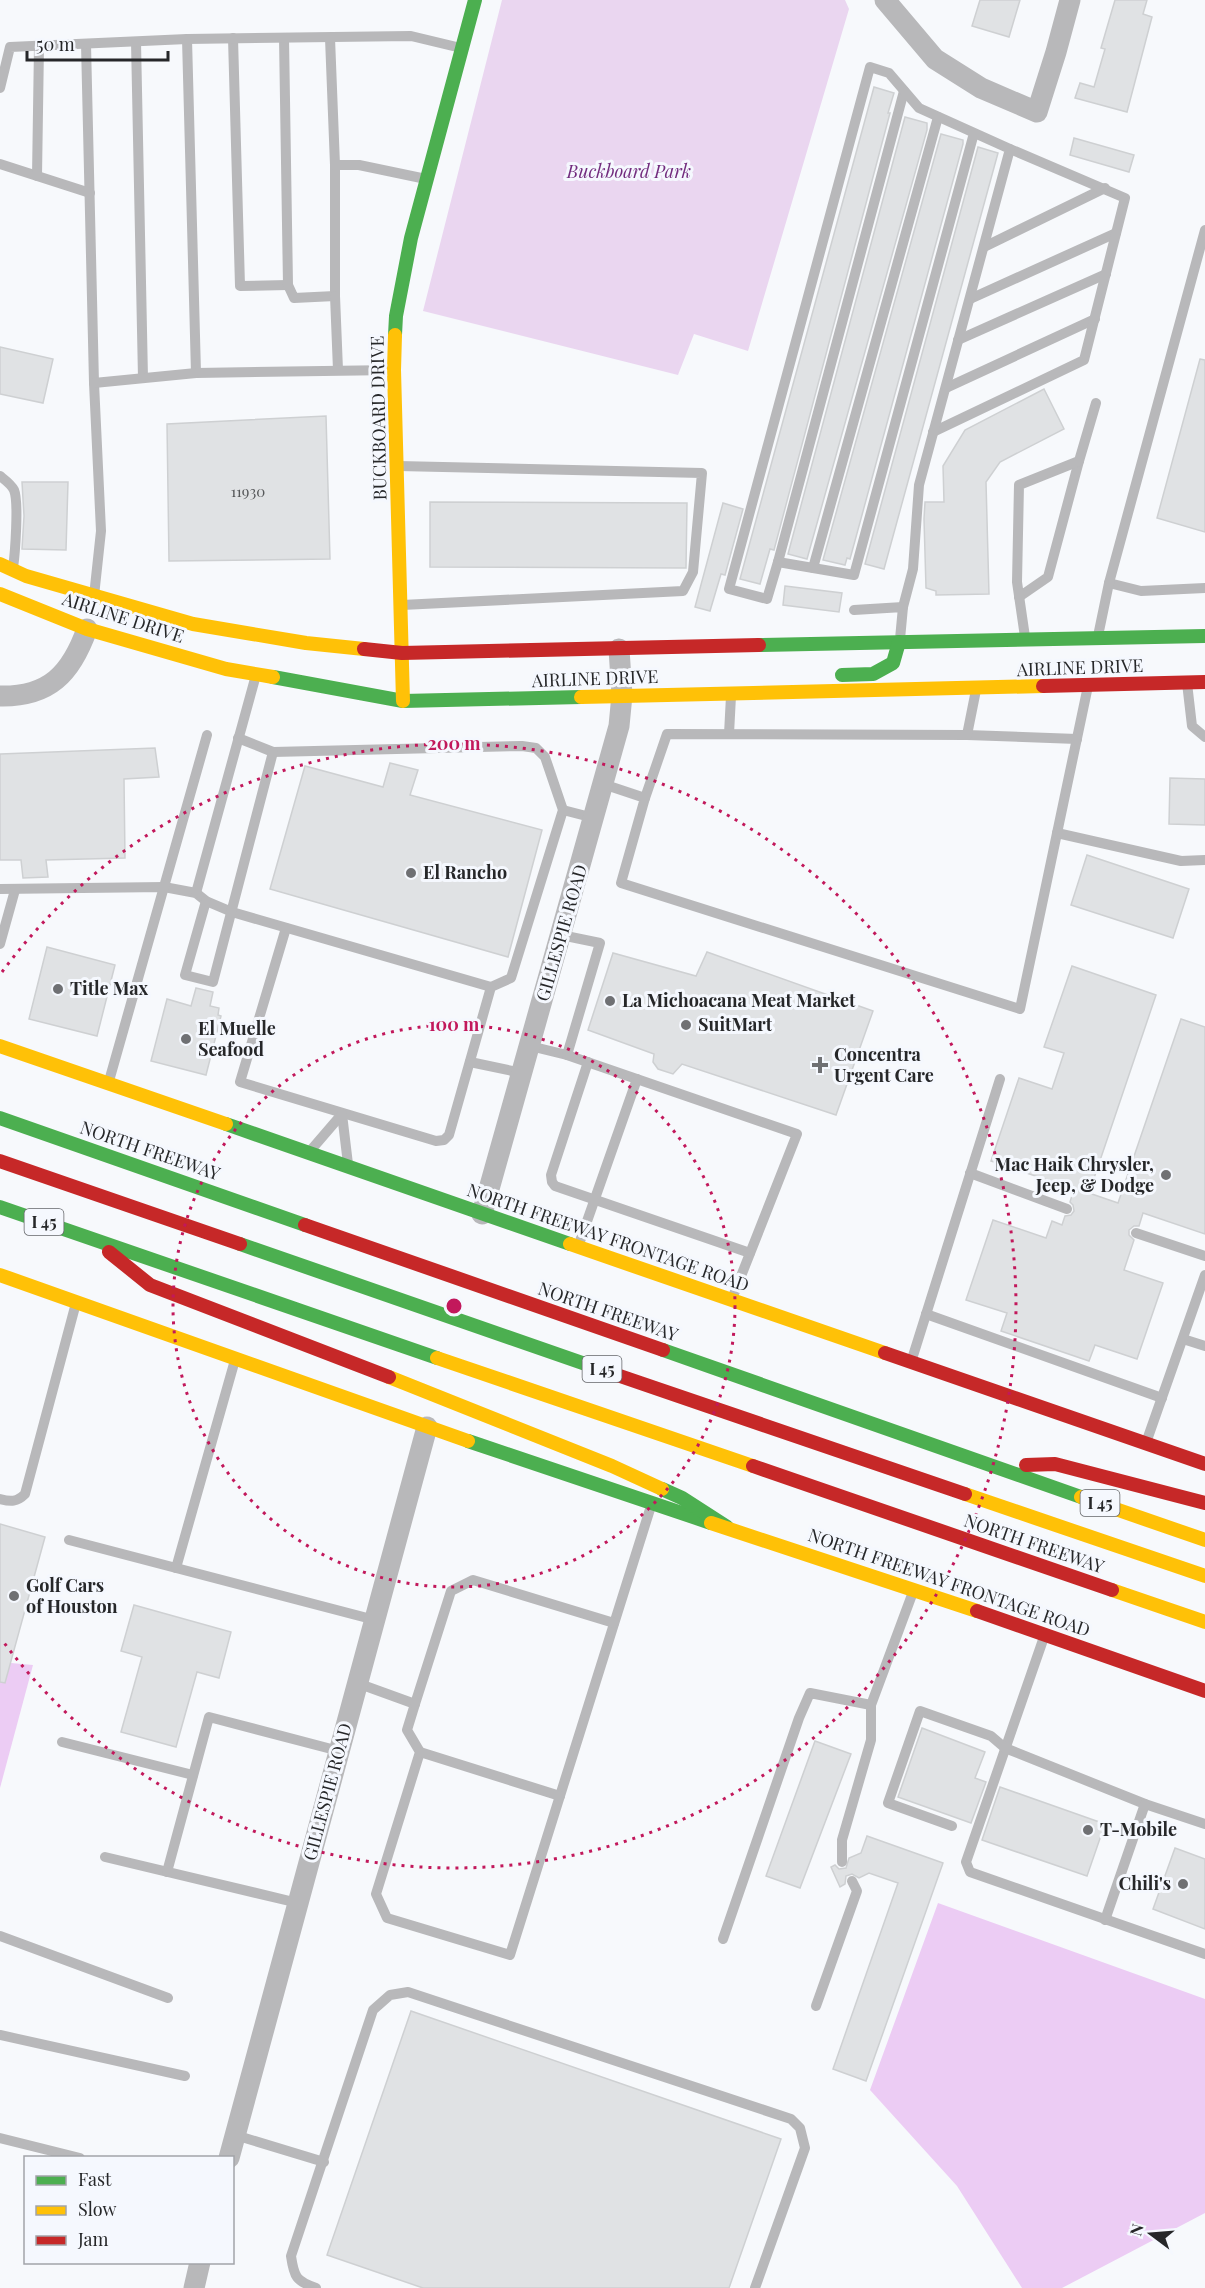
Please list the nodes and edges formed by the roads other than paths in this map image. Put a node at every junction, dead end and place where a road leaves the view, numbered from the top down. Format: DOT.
graph roads {
  1 [pos="475,0"];
  2 [pos="885,0"];
  3 [pos="1070,0"];
  4 [pos="233,38"];
  5 [pos="284,38"];
  6 [pos="330,38"];
  7 [pos="187,39"];
  8 [pos="136,42"];
  9 [pos="86,44"];
  10 [pos="39,46"];
  11 [pos="462,48"];
  12 [pos="0,88"];
  13 [pos="904,91"];
  14 [pos="938,117"];
  15 [pos="974,133"];
  16 [pos="1011,149"];
  17 [pos="0,164"];
  18 [pos="334,165"];
  19 [pos="37,176"];
  20 [pos="427,179"];
  21 [pos="1105,188"];
  22 [pos="90,193"];
  23 [pos="1205,230"];
  24 [pos="1116,233"];
  25 [pos="984,247"];
  26 [pos="1106,274"];
  27 [pos="288,285"];
  28 [pos="335,297"];
  29 [pos="970,299"];
  30 [pos="1095,319"];
  31 [pos="958,340"];
  32 [pos="338,370"];
  33 [pos="394,370"];
  34 [pos="196,373"];
  35 [pos="143,378"];
  36 [pos="94,383"];
  37 [pos="946,388"];
  38 [pos="1096,403"];
  39 [pos="933,432"];
  40 [pos="1080,461"];
  41 [pos="397,466"];
  42 [pos="0,476"];
  43 [pos="778,562"];
  44 [pos="6,567"];
  45 [pos="813,568"];
  46 [pos="1109,583"];
  47 [pos="1205,588"];
  48 [pos="0,594"];
  49 [pos="94,596"];
  50 [pos="1019,597"];
  51 [pos="401,605"];
  52 [pos="903,607"];
  53 [pos="132,608"];
  54 [pos="854,610"];
  55 [pos="94,619"];
  56 [pos="1205,636"];
  57 [pos="1097,639"];
  58 [pos="899,642"];
  59 [pos="1025,646"];
  60 [pos="619,649"];
  61 [pos="402,653"];
  62 [pos="256,675"];
  63 [pos="1205,682"];
  64 [pos="1187,683"];
  65 [pos="1088,686"];
  66 [pos="976,688"];
  67 [pos="818,692"];
  68 [pos="731,693"];
  69 [pos="0,696"];
  70 [pos="621,696"];
  71 [pos="403,701"];
  72 [pos="729,734"];
  73 [pos="207,735"];
  74 [pos="967,735"];
  75 [pos="1205,737"];
  76 [pos="238,738"];
  77 [pos="1077,739"];
  78 [pos="273,752"];
  79 [pos="603,784"];
  80 [pos="645,798"];
  81 [pos="563,810"];
  82 [pos="594,818"];
  83 [pos="1057,832"];
  84 [pos="1205,861"];
  85 [pos="164,887"];
  86 [pos="0,889"];
  87 [pos="15,890"];
  88 [pos="196,893"];
  89 [pos="206,901"];
  90 [pos="232,912"];
  91 [pos="286,928"];
  92 [pos="561,935"];
  93 [pos="0,944"];
  94 [pos="491,987"];
  95 [pos="0,1046"];
  96 [pos="530,1046"];
  97 [pos="567,1055"];
  98 [pos="470,1062"];
  99 [pos="588,1062"];
  100 [pos="522,1073"];
  101 [pos="636,1079"];
  102 [pos="1000,1079"];
  103 [pos="108,1084"];
  104 [pos="342,1114"];
  105 [pos="0,1118"];
  106 [pos="308,1154"];
  107 [pos="0,1161"];
  108 [pos="348,1167"];
  109 [pos="970,1173"];
  110 [pos="594,1199"];
  111 [pos="0,1207"];
  112 [pos="1067,1209"];
  113 [pos="482,1214"];
  114 [pos="1136,1233"];
  115 [pos="88,1236"];
  116 [pos="578,1247"];
  117 [pos="750,1253"];
  118 [pos="1205,1256"];
  119 [pos="0,1275"];
  120 [pos="1205,1275"];
  121 [pos="732,1300"];
  122 [pos="76,1302"];
  123 [pos="926,1314"];
  124 [pos="1183,1339"];
  125 [pos="1205,1346"];
  126 [pos="235,1360"];
  127 [pos="911,1362"];
  128 [pos="1162,1398"];
  129 [pos="427,1427"];
  130 [pos="1146,1444"];
  131 [pos="1205,1464"];
  132 [pos="994,1466"];
  133 [pos="0,1499"];
  134 [pos="652,1503"];
  135 [pos="1205,1503"];
  136 [pos="728,1527"];
  137 [pos="1205,1539"];
  138 [pos="69,1540"];
  139 [pos="176,1568"];
  140 [pos="1205,1576"];
  141 [pos="914,1589"];
  142 [pos="375,1620"];
  143 [pos="1205,1622"];
  144 [pos="614,1623"];
  145 [pos="1045,1635"];
  146 [pos="357,1683"];
  147 [pos="1205,1690"];
  148 [pos="415,1704"];
  149 [pos="871,1705"];
  150 [pos="62,1742"];
  151 [pos="1005,1748"];
  152 [pos="339,1751"];
  153 [pos="420,1752"];
  154 [pos="193,1775"];
  155 [pos="560,1796"];
  156 [pos="1145,1804"];
  157 [pos="1205,1824"];
  158 [pos="952,1826"];
  159 [pos="105,1857"];
  160 [pos="842,1862"];
  161 [pos="167,1872"];
  162 [pos="852,1881"];
  163 [pos="298,1903"];
  164 [pos="1105,1920"];
  165 [pos="0,1936"];
  166 [pos="723,1939"];
  167 [pos="1205,1954"];
  168 [pos="168,1998"];
  169 [pos="816,2006"];
  170 [pos="0,2035"];
  171 [pos="185,2076"];
  172 [pos="235,2135"];
  173 [pos="0,2138"];
  174 [pos="76,2156"];
  175 [pos="229,2156"];
  176 [pos="324,2162"];
  177 [pos="200,2264"];
  178 [pos="194,2288"];
  179 [pos="316,2288"];
  180 [pos="755,2288"];
  1 -- 11 [label="main road, BUCKBOARD DRIVE"];
  2 -- 3 [label="street"];
  4 -- 5 [label="lane"];
  4 -- 7 [label="lane"];
  4 -- 27 [label="lane"];
  5 -- 6 [label="lane"];
  5 -- 27 [label="lane"];
  6 -- 11 [label="lane"];
  6 -- 18 [label="lane"];
  7 -- 8 [label="lane"];
  7 -- 34 [label="lane"];
  8 -- 9 [label="lane"];
  8 -- 35 [label="lane"];
  9 -- 10 [label="lane"];
  9 -- 22 [label="lane"];
  10 -- 12 [label="lane"];
  10 -- 19 [label="lane"];
  11 -- 20 [label="main road, BUCKBOARD DRIVE"];
  13 -- 14 [label="lane"];
  13 -- 43 [label="lane"];
  13 -- 43 [label="lane"];
  14 -- 15 [label="lane"];
  14 -- 45 [label="lane"];
  15 -- 16 [label="lane"];
  15 -- 45 [label="lane"];
  16 -- 21 [label="lane"];
  16 -- 25 [label="lane"];
  17 -- 19 [label="lane"];
  18 -- 20 [label="lane"];
  18 -- 28 [label="lane"];
  19 -- 22 [label="lane"];
  20 -- 33 [label="main road, BUCKBOARD DRIVE"];
  21 -- 24 [label="lane"];
  21 -- 25 [label="lane"];
  22 -- 36 [label="lane"];
  23 -- 46 [label="lane"];
  24 -- 26 [label="lane"];
  24 -- 29 [label="lane"];
  25 -- 29 [label="lane"];
  26 -- 30 [label="lane"];
  26 -- 31 [label="lane"];
  27 -- 28 [label="lane"];
  28 -- 32 [label="lane"];
  29 -- 31 [label="lane"];
  30 -- 37 [label="lane"];
  30 -- 39 [label="lane"];
  31 -- 37 [label="lane"];
  32 -- 33 [label="lane"];
  32 -- 34 [label="lane"];
  33 -- 41 [label="main road, BUCKBOARD DRIVE"];
  34 -- 35 [label="lane"];
  35 -- 36 [label="lane"];
  36 -- 49 [label="lane"];
  37 -- 39 [label="lane"];
  38 -- 40 [label="lane"];
  39 -- 52 [label="lane"];
  40 -- 50 [label="lane"];
  40 -- 50 [label="lane"];
  41 -- 51 [label="main road, BUCKBOARD DRIVE"];
  41 -- 51 [label="lane"];
  42 -- 44 [label="lane"];
  43 -- 45 [label="lane"];
  44 -- 49 [label="main road, AIRLINE DRIVE"];
  46 -- 47 [label="lane"];
  46 -- 57 [label="lane"];
  48 -- 55 [label="main road, AIRLINE DRIVE"];
  49 -- 53 [label="main road, AIRLINE DRIVE"];
  50 -- 59 [label="lane"];
  51 -- 61 [label="main road, BUCKBOARD DRIVE"];
  52 -- 54 [label="lane"];
  52 -- 58 [label="lane"];
  53 -- 55 [label="main road"];
  53 -- 61 [label="main road, AIRLINE DRIVE"];
  55 -- 62 [label="main road, AIRLINE DRIVE"];
  55 -- 69 [label="street"];
  56 -- 57 [label="main road, AIRLINE DRIVE"];
  57 -- 59 [label="main road, AIRLINE DRIVE"];
  58 -- 59 [label="main road, AIRLINE DRIVE"];
  58 -- 60 [label="main road, AIRLINE DRIVE"];
  58 -- 67 [label="main road"];
  60 -- 61 [label="main road, AIRLINE DRIVE"];
  60 -- 70 [label="street, GILLESPIE ROAD"];
  61 -- 71 [label="main road, BUCKBOARD DRIVE"];
  62 -- 71 [label="main road, AIRLINE DRIVE"];
  62 -- 76 [label="lane"];
  63 -- 64 [label="main road, AIRLINE DRIVE"];
  64 -- 65 [label="main road, AIRLINE DRIVE"];
  64 -- 75 [label="lane"];
  65 -- 66 [label="main road, AIRLINE DRIVE"];
  65 -- 77 [label="lane"];
  66 -- 67 [label="main road, AIRLINE DRIVE"];
  66 -- 74 [label="lane"];
  67 -- 68 [label="main road, AIRLINE DRIVE"];
  68 -- 70 [label="main road, AIRLINE DRIVE"];
  68 -- 72 [label="lane"];
  70 -- 71 [label="main road, AIRLINE DRIVE"];
  70 -- 79 [label="street, GILLESPIE ROAD"];
  72 -- 74 [label="lane"];
  72 -- 80 [label="lane"];
  73 -- 85 [label="lane"];
  74 -- 77 [label="lane"];
  76 -- 78 [label="lane"];
  76 -- 88 [label="lane"];
  77 -- 83 [label="lane"];
  78 -- 81 [label="lane"];
  78 -- 90 [label="lane"];
  79 -- 80 [label="lane"];
  79 -- 82 [label="street, GILLESPIE ROAD"];
  80 -- 83 [label="lane"];
  81 -- 82 [label="lane"];
  81 -- 94 [label="lane"];
  82 -- 92 [label="street, GILLESPIE ROAD"];
  83 -- 84 [label="lane"];
  85 -- 87 [label="lane"];
  85 -- 88 [label="lane"];
  85 -- 103 [label="lane"];
  86 -- 87 [label="lane"];
  87 -- 93 [label="lane"];
  88 -- 89 [label="lane"];
  89 -- 90 [label="lane"];
  89 -- 90 [label="lane"];
  90 -- 91 [label="lane"];
  91 -- 94 [label="lane"];
  91 -- 104 [label="lane"];
  92 -- 96 [label="street, GILLESPIE ROAD"];
  92 -- 97 [label="lane"];
  94 -- 98 [label="lane"];
  95 -- 103 [label="main road, NORTH FREEWAY FRONTAGE ROAD"];
  96 -- 97 [label="lane"];
  96 -- 100 [label="street, GILLESPIE ROAD"];
  97 -- 99 [label="lane"];
  98 -- 100 [label="lane"];
  98 -- 104 [label="lane"];
  99 -- 101 [label="lane"];
  99 -- 110 [label="lane"];
  100 -- 113 [label="street, GILLESPIE ROAD"];
  101 -- 110 [label="lane"];
  101 -- 117 [label="lane"];
  102 -- 109 [label="lane"];
  103 -- 106 [label="main road, NORTH FREEWAY FRONTAGE ROAD"];
  104 -- 106 [label="lane"];
  104 -- 108 [label="lane"];
  105 -- 132 [label="main road, NORTH FREEWAY / I 45"];
  106 -- 108 [label="main road, NORTH FREEWAY FRONTAGE ROAD"];
  107 -- 140 [label="main road, NORTH FREEWAY / I 45"];
  108 -- 113 [label="main road, NORTH FREEWAY FRONTAGE ROAD"];
  109 -- 112 [label="lane"];
  109 -- 123 [label="lane"];
  110 -- 116 [label="lane"];
  110 -- 117 [label="lane"];
  111 -- 115 [label="main road, NORTH FREEWAY / I 45"];
  113 -- 116 [label="main road, NORTH FREEWAY FRONTAGE ROAD"];
  114 -- 118 [label="lane"];
  115 -- 136 [label="main road"];
  115 -- 143 [label="main road, NORTH FREEWAY / I 45"];
  116 -- 121 [label="main road, NORTH FREEWAY FRONTAGE ROAD"];
  117 -- 121 [label="lane"];
  119 -- 122 [label="main road, NORTH FREEWAY FRONTAGE ROAD"];
  120 -- 124 [label="lane"];
  121 -- 127 [label="main road, NORTH FREEWAY FRONTAGE ROAD"];
  122 -- 126 [label="main road, NORTH FREEWAY FRONTAGE ROAD"];
  122 -- 133 [label="lane"];
  123 -- 127 [label="lane"];
  123 -- 128 [label="lane"];
  124 -- 125 [label="lane"];
  124 -- 128 [label="lane"];
  126 -- 129 [label="main road, NORTH FREEWAY FRONTAGE ROAD"];
  126 -- 139 [label="lane"];
  127 -- 130 [label="main road, NORTH FREEWAY FRONTAGE ROAD"];
  128 -- 130 [label="lane"];
  129 -- 134 [label="main road, NORTH FREEWAY FRONTAGE ROAD"];
  129 -- 142 [label="street, GILLESPIE ROAD"];
  130 -- 131 [label="main road, NORTH FREEWAY FRONTAGE ROAD"];
  132 -- 135 [label="main road"];
  132 -- 137 [label="main road, NORTH FREEWAY / I 45"];
  134 -- 136 [label="main road, NORTH FREEWAY FRONTAGE ROAD"];
  134 -- 144 [label="lane"];
  136 -- 141 [label="main road, NORTH FREEWAY FRONTAGE ROAD"];
  138 -- 139 [label="lane"];
  139 -- 142 [label="lane"];
  141 -- 145 [label="main road, NORTH FREEWAY FRONTAGE ROAD"];
  141 -- 149 [label="lane"];
  142 -- 146 [label="street, GILLESPIE ROAD"];
  144 -- 148 [label="lane"];
  144 -- 155 [label="lane"];
  145 -- 147 [label="main road, NORTH FREEWAY FRONTAGE ROAD"];
  145 -- 151 [label="lane"];
  146 -- 148 [label="lane"];
  146 -- 152 [label="street, GILLESPIE ROAD"];
  148 -- 153 [label="lane"];
  149 -- 160 [label="lane"];
  149 -- 166 [label="lane"];
  150 -- 154 [label="lane"];
  151 -- 156 [label="lane"];
  151 -- 158 [label="lane"];
  151 -- 164 [label="lane"];
  152 -- 154 [label="lane"];
  152 -- 163 [label="street, GILLESPIE ROAD"];
  153 -- 155 [label="lane"];
  153 -- 155 [label="lane"];
  154 -- 161 [label="lane"];
  156 -- 157 [label="lane"];
  156 -- 164 [label="lane"];
  159 -- 161 [label="lane"];
  161 -- 163 [label="lane"];
  162 -- 169 [label="lane"];
  163 -- 172 [label="street, GILLESPIE ROAD"];
  164 -- 167 [label="lane"];
  165 -- 168 [label="lane"];
  170 -- 171 [label="lane"];
  172 -- 175 [label="street, GILLESPIE ROAD"];
  172 -- 176 [label="lane"];
  173 -- 174 [label="lane"];
  176 -- 179 [label="lane"];
  176 -- 180 [label="lane"];
  177 -- 178 [label="street"];
}
